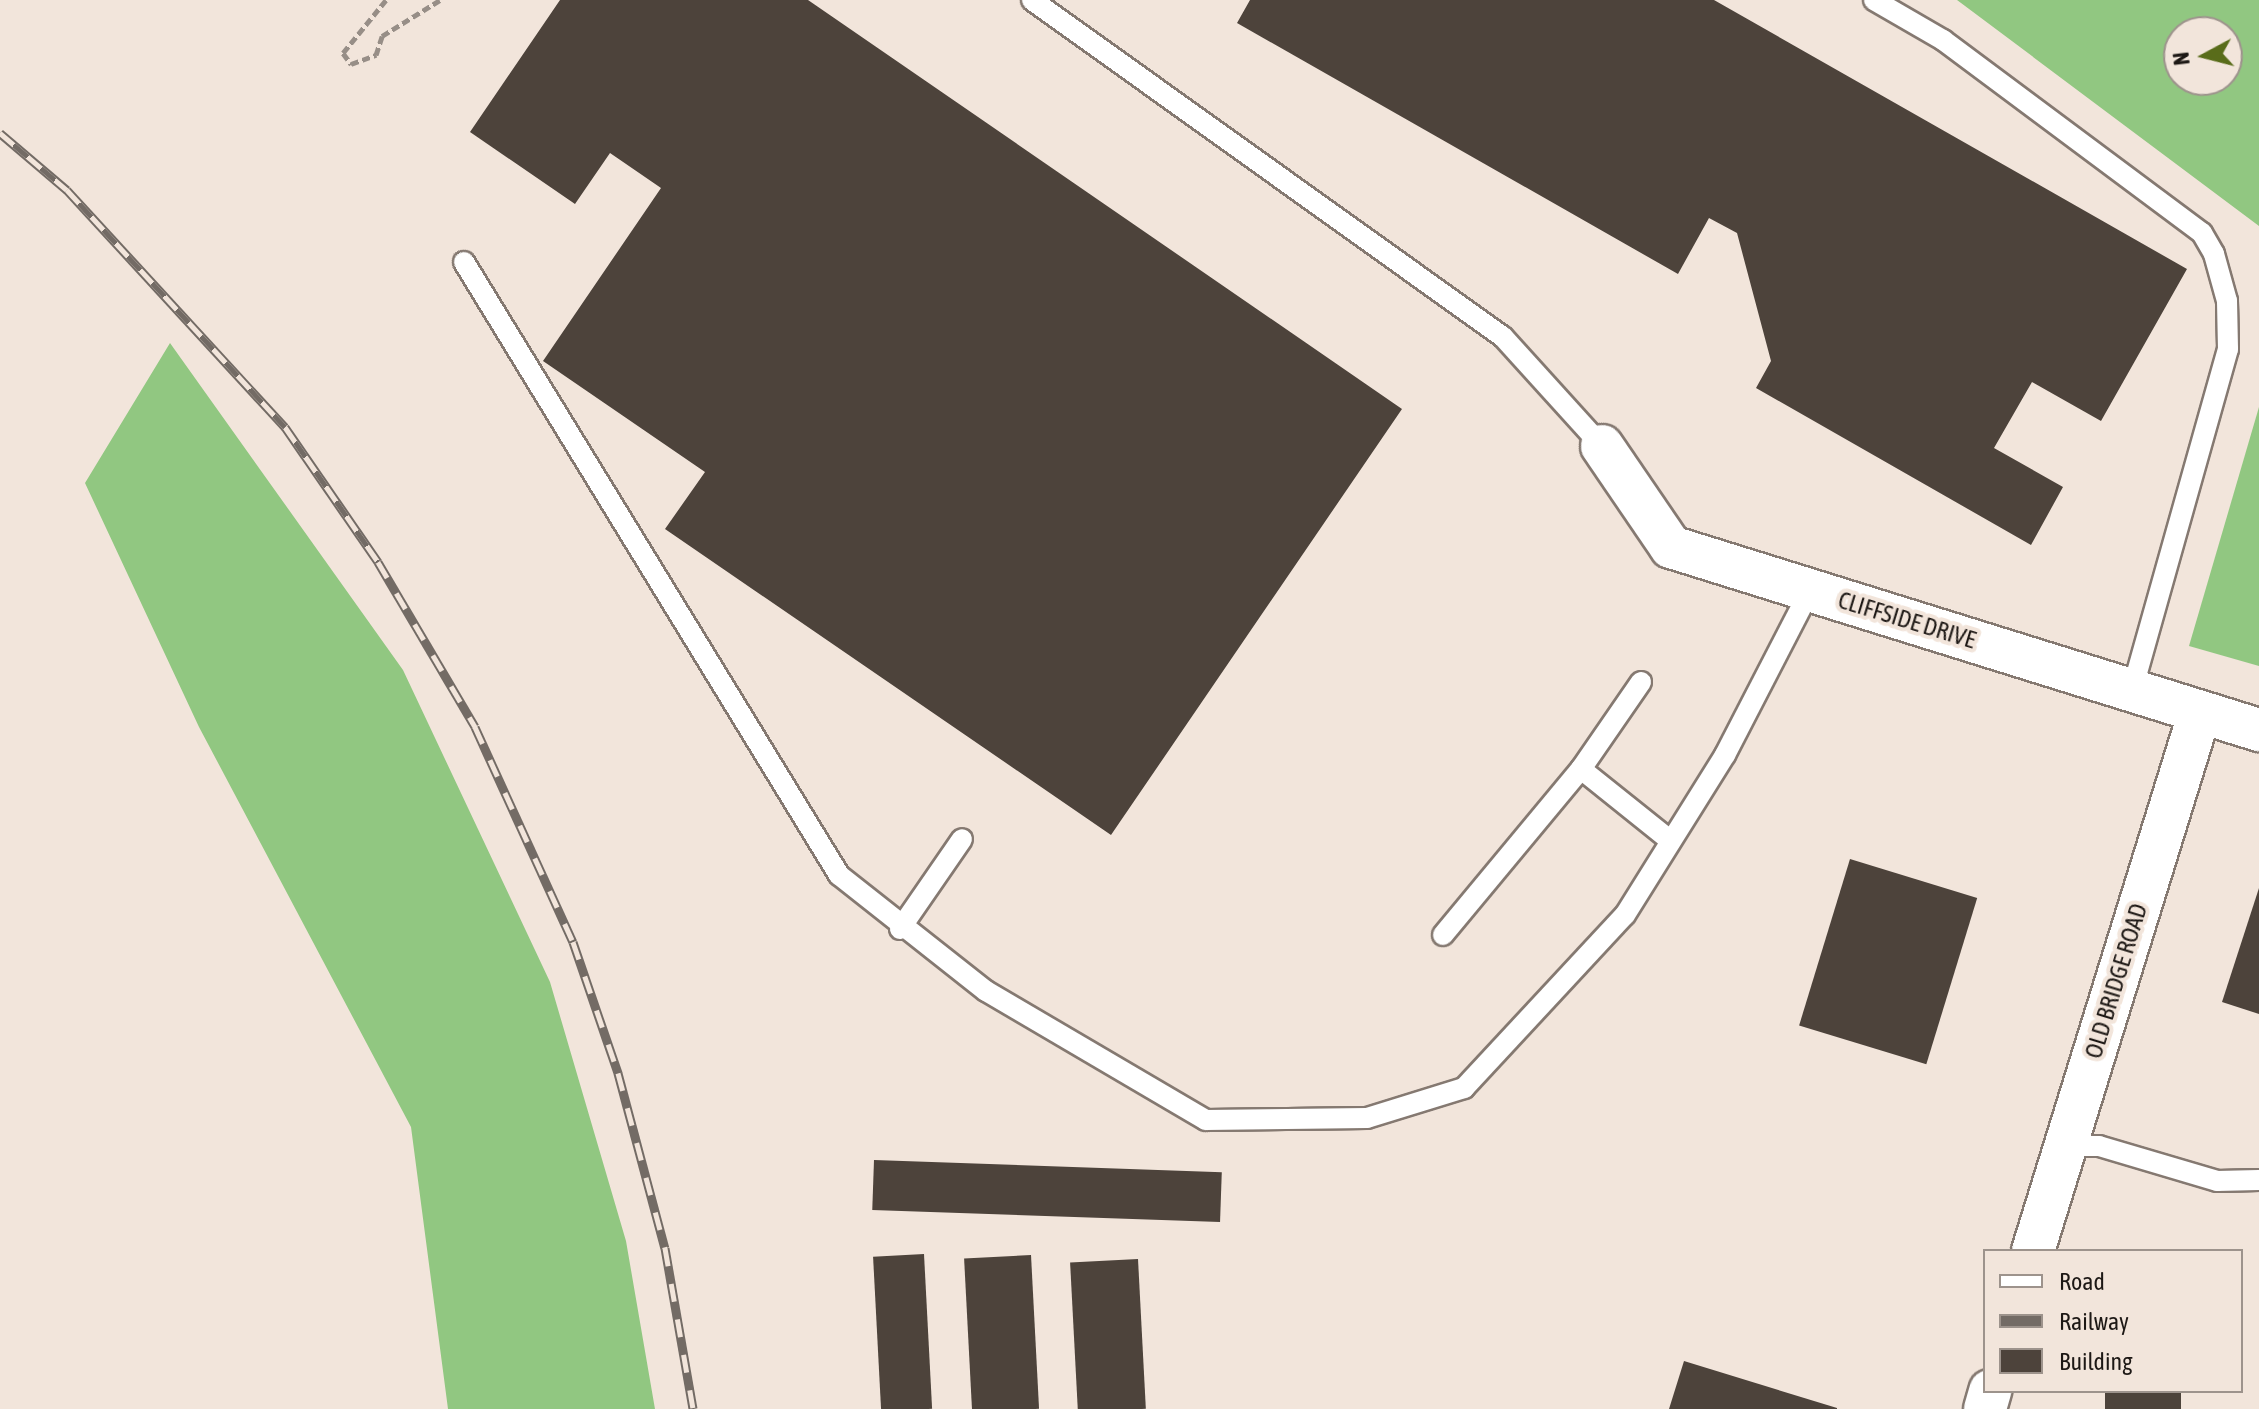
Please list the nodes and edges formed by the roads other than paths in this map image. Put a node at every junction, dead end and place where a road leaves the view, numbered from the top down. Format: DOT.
graph roads {
  1 [pos="1032,0"];
  2 [pos="1874,0"];
  3 [pos="464,262"];
  4 [pos="1602,446"];
  5 [pos="1810,590"];
  6 [pos="1641,682"];
  7 [pos="2132,690"];
  8 [pos="2200,712"];
  9 [pos="2259,730"];
  10 [pos="1581,769"];
  11 [pos="962,839"];
  12 [pos="1671,841"];
  13 [pos="900,929"];
  14 [pos="1443,935"];
  15 [pos="2065,1146"];
  16 [pos="2259,1180"];
  17 [pos="2034,1249"];
  1 -- 4 [label="lane"];
  2 -- 7 [label="lane"];
  3 -- 13 [label="lane"];
  4 -- 5 [label="street, CLIFFSIDE DRIVE"];
  5 -- 7 [label="street, CLIFFSIDE DRIVE"];
  5 -- 12 [label="lane"];
  6 -- 10 [label="lane"];
  7 -- 8 [label="street, CLIFFSIDE DRIVE"];
  8 -- 9 [label="street, CLIFFSIDE DRIVE"];
  8 -- 15 [label="street, OLD BRIDGE ROAD"];
  10 -- 12 [label="lane"];
  10 -- 14 [label="lane"];
  11 -- 13 [label="lane"];
  12 -- 13 [label="lane"];
  15 -- 16 [label="lane"];
  15 -- 17 [label="street, OLD BRIDGE ROAD"];
}
